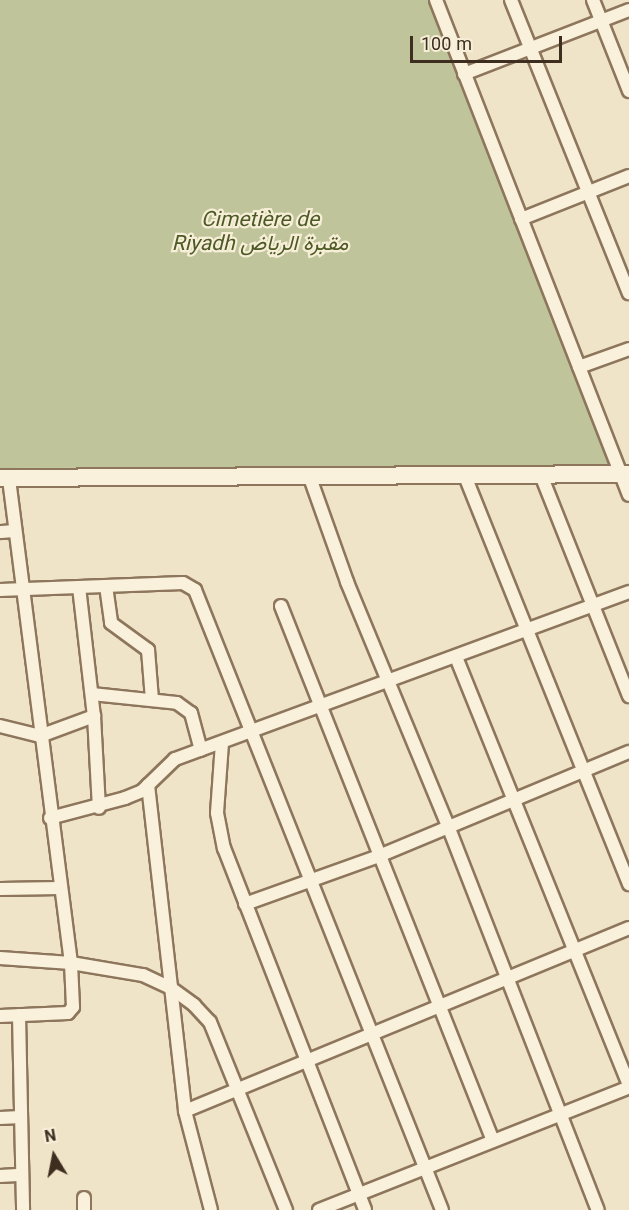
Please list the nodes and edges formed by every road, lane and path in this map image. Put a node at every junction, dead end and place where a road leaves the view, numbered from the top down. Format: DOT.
graph roads {
  1 [pos="436,0"];
  2 [pos="511,0"];
  3 [pos="593,0"];
  4 [pos="629,10"];
  5 [pos="601,21"];
  6 [pos="531,48"];
  7 [pos="464,74"];
  8 [pos="629,91"];
  9 [pos="629,176"];
  10 [pos="590,191"];
  11 [pos="521,219"];
  12 [pos="629,293"];
  13 [pos="629,349"];
  14 [pos="579,367"];
  15 [pos="625,474"];
  16 [pos="309,475"];
  17 [pos="541,475"];
  18 [pos="465,476"];
  19 [pos="4,478"];
  20 [pos="629,495"];
  21 [pos="15,531"];
  22 [pos="0,532"];
  23 [pos="106,586"];
  24 [pos="79,587"];
  25 [pos="22,589"];
  26 [pos="0,590"];
  27 [pos="629,592"];
  28 [pos="281,606"];
  29 [pos="593,606"];
  30 [pos="527,631"];
  31 [pos="456,657"];
  32 [pos="389,681"];
  33 [pos="92,694"];
  34 [pos="629,696"];
  35 [pos="152,700"];
  36 [pos="319,709"];
  37 [pos="94,716"];
  38 [pos="0,726"];
  39 [pos="251,733"];
  40 [pos="40,736"];
  41 [pos="222,743"];
  42 [pos="201,750"];
  43 [pos="629,752"];
  44 [pos="584,771"];
  45 [pos="148,785"];
  46 [pos="514,799"];
  47 [pos="99,808"];
  48 [pos="50,818"];
  49 [pos="448,826"];
  50 [pos="379,856"];
  51 [pos="311,882"];
  52 [pos="629,884"];
  53 [pos="0,888"];
  54 [pos="60,888"];
  55 [pos="244,904"];
  56 [pos="629,928"];
  57 [pos="574,951"];
  58 [pos="0,958"];
  59 [pos="71,963"];
  60 [pos="507,978"];
  61 [pos="171,988"];
  62 [pos="440,1006"];
  63 [pos="19,1015"];
  64 [pos="0,1016"];
  65 [pos="372,1034"];
  66 [pos="304,1061"];
  67 [pos="629,1086"];
  68 [pos="235,1089"];
  69 [pos="185,1111"];
  70 [pos="561,1114"];
  71 [pos="21,1117"];
  72 [pos="0,1118"];
  73 [pos="493,1141"];
  74 [pos="426,1168"];
  75 [pos="22,1175"];
  76 [pos="0,1176"];
  77 [pos="358,1194"];
  78 [pos="23,1210"];
  79 [pos="211,1210"];
  80 [pos="286,1210"];
  81 [pos="319,1210"];
  82 [pos="365,1210"];
  83 [pos="442,1210"];
  84 [pos="598,1210"];
  1 -- 7 [label="street"];
  2 -- 6 [label="street"];
  3 -- 5 [label="street"];
  4 -- 5 [label="street"];
  5 -- 6 [label="street"];
  5 -- 8 [label="street"];
  6 -- 7 [label="street"];
  6 -- 10 [label="street"];
  7 -- 11 [label="street"];
  9 -- 10 [label="street"];
  10 -- 11 [label="street"];
  10 -- 12 [label="street"];
  11 -- 14 [label="street"];
  13 -- 14 [label="street"];
  14 -- 15 [label="street"];
  15 -- 17 [label="street"];
  15 -- 20 [label="street"];
  16 -- 18 [label="street"];
  16 -- 19 [label="street"];
  16 -- 32 [label="street"];
  17 -- 18 [label="street"];
  17 -- 29 [label="street"];
  18 -- 30 [label="street"];
  19 -- 21 [label="street"];
  21 -- 22 [label="street"];
  21 -- 25 [label="street"];
  23 -- 24 [label="street"];
  23 -- 35 [label="street"];
  23 -- 39 [label="street"];
  24 -- 25 [label="street"];
  24 -- 33 [label="street"];
  25 -- 26 [label="street"];
  25 -- 40 [label="street"];
  27 -- 29 [label="street"];
  28 -- 36 [label="street"];
  29 -- 30 [label="street"];
  29 -- 34 [label="street"];
  30 -- 31 [label="street"];
  30 -- 44 [label="street"];
  31 -- 32 [label="street"];
  31 -- 46 [label="street"];
  32 -- 36 [label="street"];
  32 -- 49 [label="street"];
  33 -- 35 [label="street"];
  33 -- 37 [label="street"];
  35 -- 42 [label="street"];
  36 -- 39 [label="street"];
  36 -- 50 [label="street"];
  37 -- 40 [label="street"];
  37 -- 47 [label="street"];
  38 -- 40 [label="street"];
  39 -- 41 [label="street"];
  39 -- 51 [label="street"];
  40 -- 48 [label="street"];
  41 -- 42 [label="street"];
  41 -- 55 [label="street"];
  42 -- 45 [label="street"];
  43 -- 44 [label="street"];
  44 -- 46 [label="street"];
  44 -- 52 [label="street"];
  45 -- 47 [label="street"];
  45 -- 61 [label="street"];
  46 -- 49 [label="street"];
  46 -- 57 [label="street"];
  47 -- 48 [label="street"];
  48 -- 54 [label="street"];
  49 -- 50 [label="street"];
  49 -- 60 [label="street"];
  50 -- 51 [label="street"];
  50 -- 62 [label="street"];
  51 -- 55 [label="street"];
  51 -- 65 [label="street"];
  53 -- 54 [label="street"];
  54 -- 59 [label="street"];
  55 -- 66 [label="street"];
  56 -- 57 [label="street"];
  57 -- 60 [label="street"];
  57 -- 67 [label="street"];
  58 -- 59 [label="street"];
  59 -- 61 [label="street"];
  59 -- 63 [label="street"];
  60 -- 62 [label="street"];
  60 -- 70 [label="street"];
  61 -- 68 [label="street"];
  61 -- 69 [label="street"];
  62 -- 65 [label="street"];
  62 -- 73 [label="street"];
  63 -- 64 [label="street"];
  63 -- 71 [label="street"];
  65 -- 66 [label="street"];
  65 -- 74 [label="street"];
  66 -- 68 [label="street"];
  66 -- 77 [label="street"];
  67 -- 70 [label="street"];
  68 -- 69 [label="street"];
  68 -- 80 [label="street"];
  69 -- 79 [label="street"];
  70 -- 73 [label="street"];
  70 -- 84 [label="street"];
  71 -- 72 [label="street"];
  71 -- 75 [label="street"];
  73 -- 74 [label="street"];
  74 -- 77 [label="street"];
  74 -- 83 [label="street"];
  75 -- 76 [label="street"];
  75 -- 78 [label="street"];
  77 -- 81 [label="street"];
  77 -- 82 [label="street"];
}
